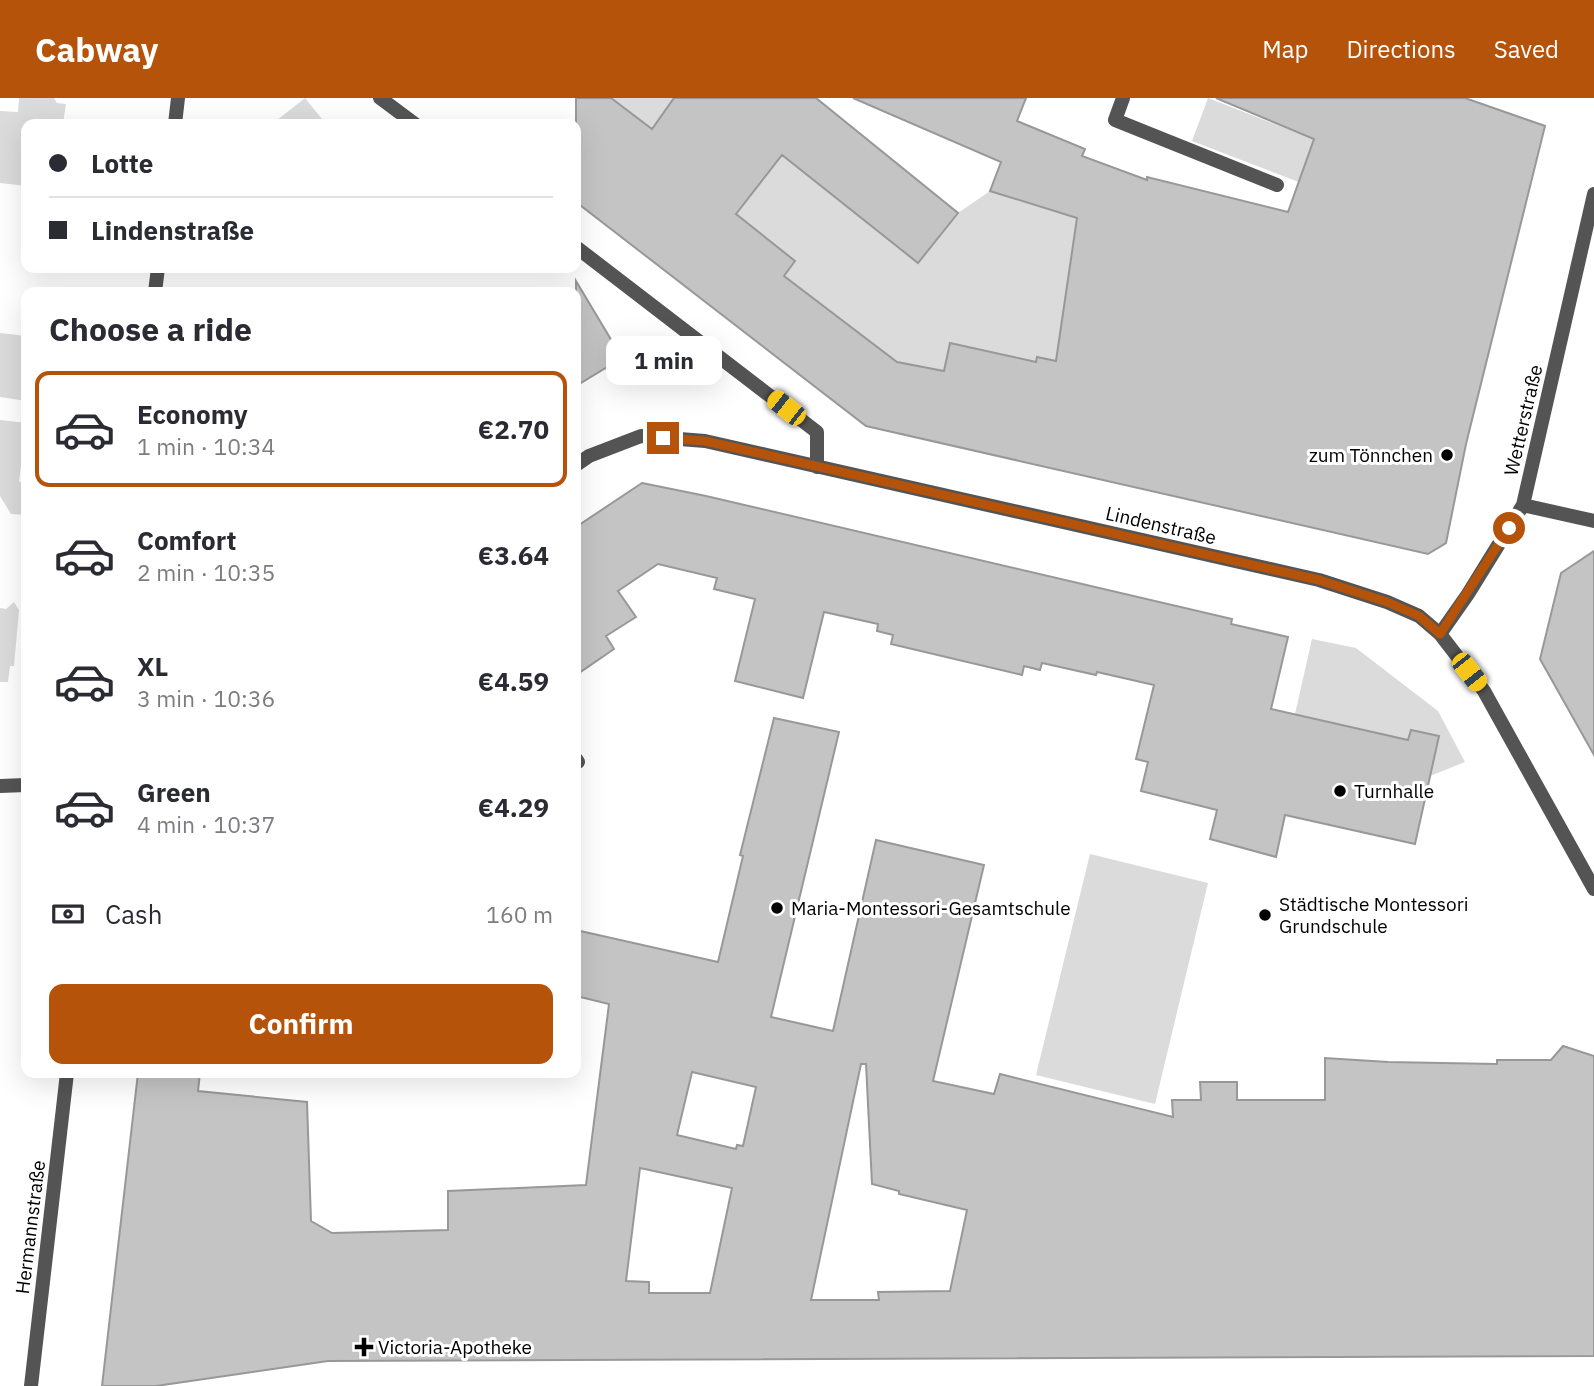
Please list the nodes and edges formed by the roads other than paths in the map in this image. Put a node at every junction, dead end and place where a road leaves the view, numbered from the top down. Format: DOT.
graph roads {
  1 [pos="178,98"];
  2 [pos="380,98"];
  3 [pos="1123,98"];
  4 [pos="176,119"];
  5 [pos="408,119"];
  6 [pos="1277,185"];
  7 [pos="1594,194"];
  8 [pos="581,251"];
  9 [pos="581,462"];
  10 [pos="817,467"];
  11 [pos="1523,505"];
  12 [pos="1594,521"];
  13 [pos="1440,634"];
  14 [pos="21,785"];
  15 [pos="0,786"];
  16 [pos="1594,889"];
  17 [pos="66,1078"];
  18 [pos="31,1386"];
  1 -- 4 [label="street"];
  2 -- 5 [label="street"];
  3 -- 6 [label="street"];
  7 -- 11 [label="street, Wetterstraße"];
  8 -- 10 [label="street"];
  9 -- 10 [label="street, Lindenstraße"];
  10 -- 13 [label="street, Lindenstraße"];
  11 -- 12 [label="street"];
  11 -- 13 [label="street, Wetterstraße"];
  13 -- 16 [label="street, Lindenstraße"];
  14 -- 15 [label="street"];
  17 -- 18 [label="street, Hermannstraße"];
}
